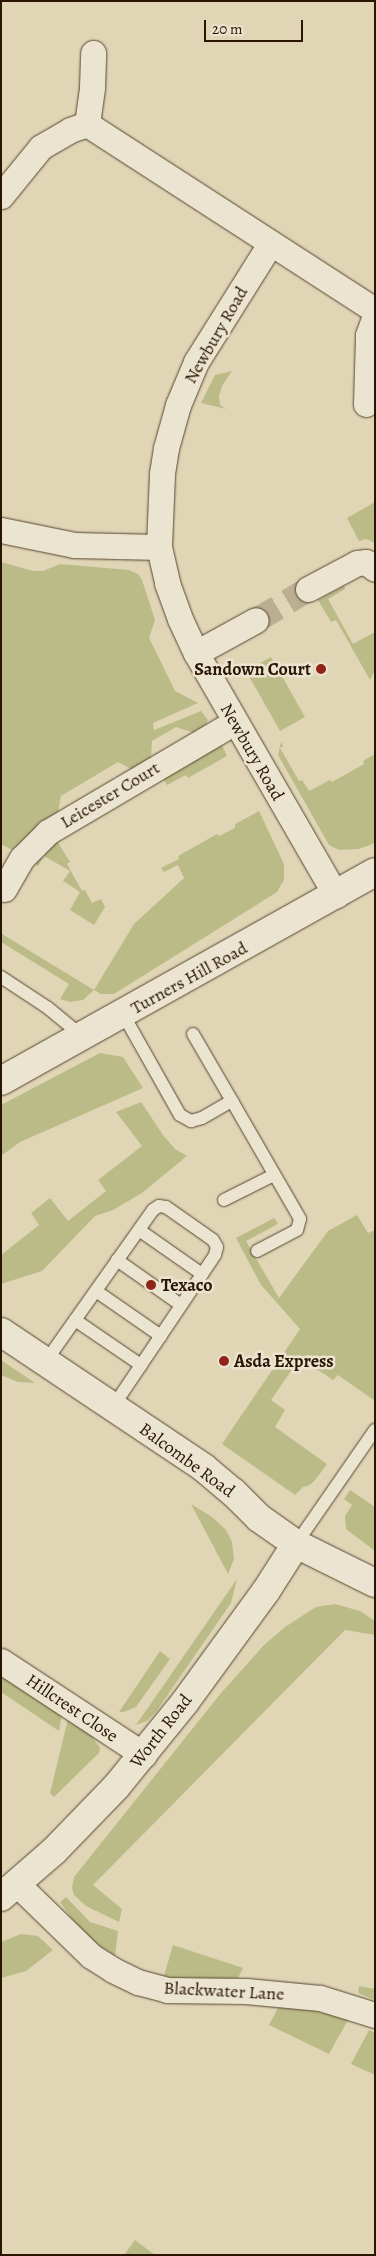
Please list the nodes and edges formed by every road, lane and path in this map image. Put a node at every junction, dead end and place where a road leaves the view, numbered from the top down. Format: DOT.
graph roads {
  1 [pos="93,53"];
  2 [pos="87,124"];
  3 [pos="1,196"];
  4 [pos="270,244"];
  5 [pos="375,310"];
  6 [pos="375,316"];
  7 [pos="366,404"];
  8 [pos="1,530"];
  9 [pos="159,547"];
  10 [pos="375,569"];
  11 [pos="308,589"];
  12 [pos="256,620"];
  13 [pos="196,653"];
  14 [pos="235,722"];
  15 [pos="375,872"];
  16 [pos="4,889"];
  17 [pos="336,895"];
  18 [pos="4,983"];
  19 [pos="123,1014"];
  20 [pos="193,1034"];
  21 [pos="83,1037"];
  22 [pos="1,1081"];
  23 [pos="232,1101"];
  24 [pos="274,1175"];
  25 [pos="224,1200"];
  26 [pos="139,1230"];
  27 [pos="257,1251"];
  28 [pos="117,1260"];
  29 [pos="202,1274"];
  30 [pos="96,1291"];
  31 [pos="181,1305"];
  32 [pos="75,1320"];
  33 [pos="1,1332"];
  34 [pos="161,1336"];
  35 [pos="46,1361"];
  36 [pos="141,1366"];
  37 [pos="113,1407"];
  38 [pos="375,1430"];
  39 [pos="296,1544"];
  40 [pos="375,1583"];
  41 [pos="1,1661"];
  42 [pos="144,1754"];
  43 [pos="9,1890"];
  44 [pos="375,2015"];
  1 -- 2 [label="street"];
  2 -- 3 [label="street"];
  2 -- 4 [label="street"];
  4 -- 5 [label="street"];
  4 -- 9 [label="street, Newbury Road"];
  6 -- 7 [label="street"];
  8 -- 9 [label="street"];
  9 -- 13 [label="street, Newbury Road"];
  10 -- 11 [label="street"];
  12 -- 13 [label="street"];
  13 -- 14 [label="street, Newbury Road"];
  14 -- 16 [label="street, Leicester Court"];
  14 -- 17 [label="street, Newbury Road"];
  15 -- 17 [label="street, Turners Hill Road"];
  17 -- 19 [label="street, Turners Hill Road"];
  18 -- 21 [label="lane"];
  19 -- 21 [label="street, Turners Hill Road"];
  19 -- 23 [label="lane"];
  20 -- 23 [label="lane"];
  21 -- 22 [label="street, Turners Hill Road"];
  23 -- 24 [label="lane"];
  24 -- 25 [label="lane"];
  24 -- 27 [label="lane"];
  26 -- 28 [label="lane"];
  26 -- 29 [label="lane"];
  26 -- 29 [label="lane"];
  28 -- 30 [label="lane"];
  28 -- 31 [label="lane"];
  29 -- 31 [label="lane"];
  30 -- 32 [label="lane"];
  30 -- 34 [label="lane"];
  31 -- 34 [label="lane"];
  32 -- 35 [label="lane"];
  32 -- 36 [label="lane"];
  33 -- 35 [label="street, Balcombe Road"];
  34 -- 36 [label="lane"];
  35 -- 37 [label="street, Balcombe Road"];
  36 -- 37 [label="lane"];
  37 -- 39 [label="street, Balcombe Road"];
  38 -- 39 [label="lane"];
  39 -- 40 [label="street, Balcombe Road"];
  39 -- 42 [label="street, Worth Road"];
  41 -- 42 [label="street, Hillcrest Close"];
  42 -- 43 [label="street, Worth Road"];
  43 -- 44 [label="street, Blackwater Lane"];
}
